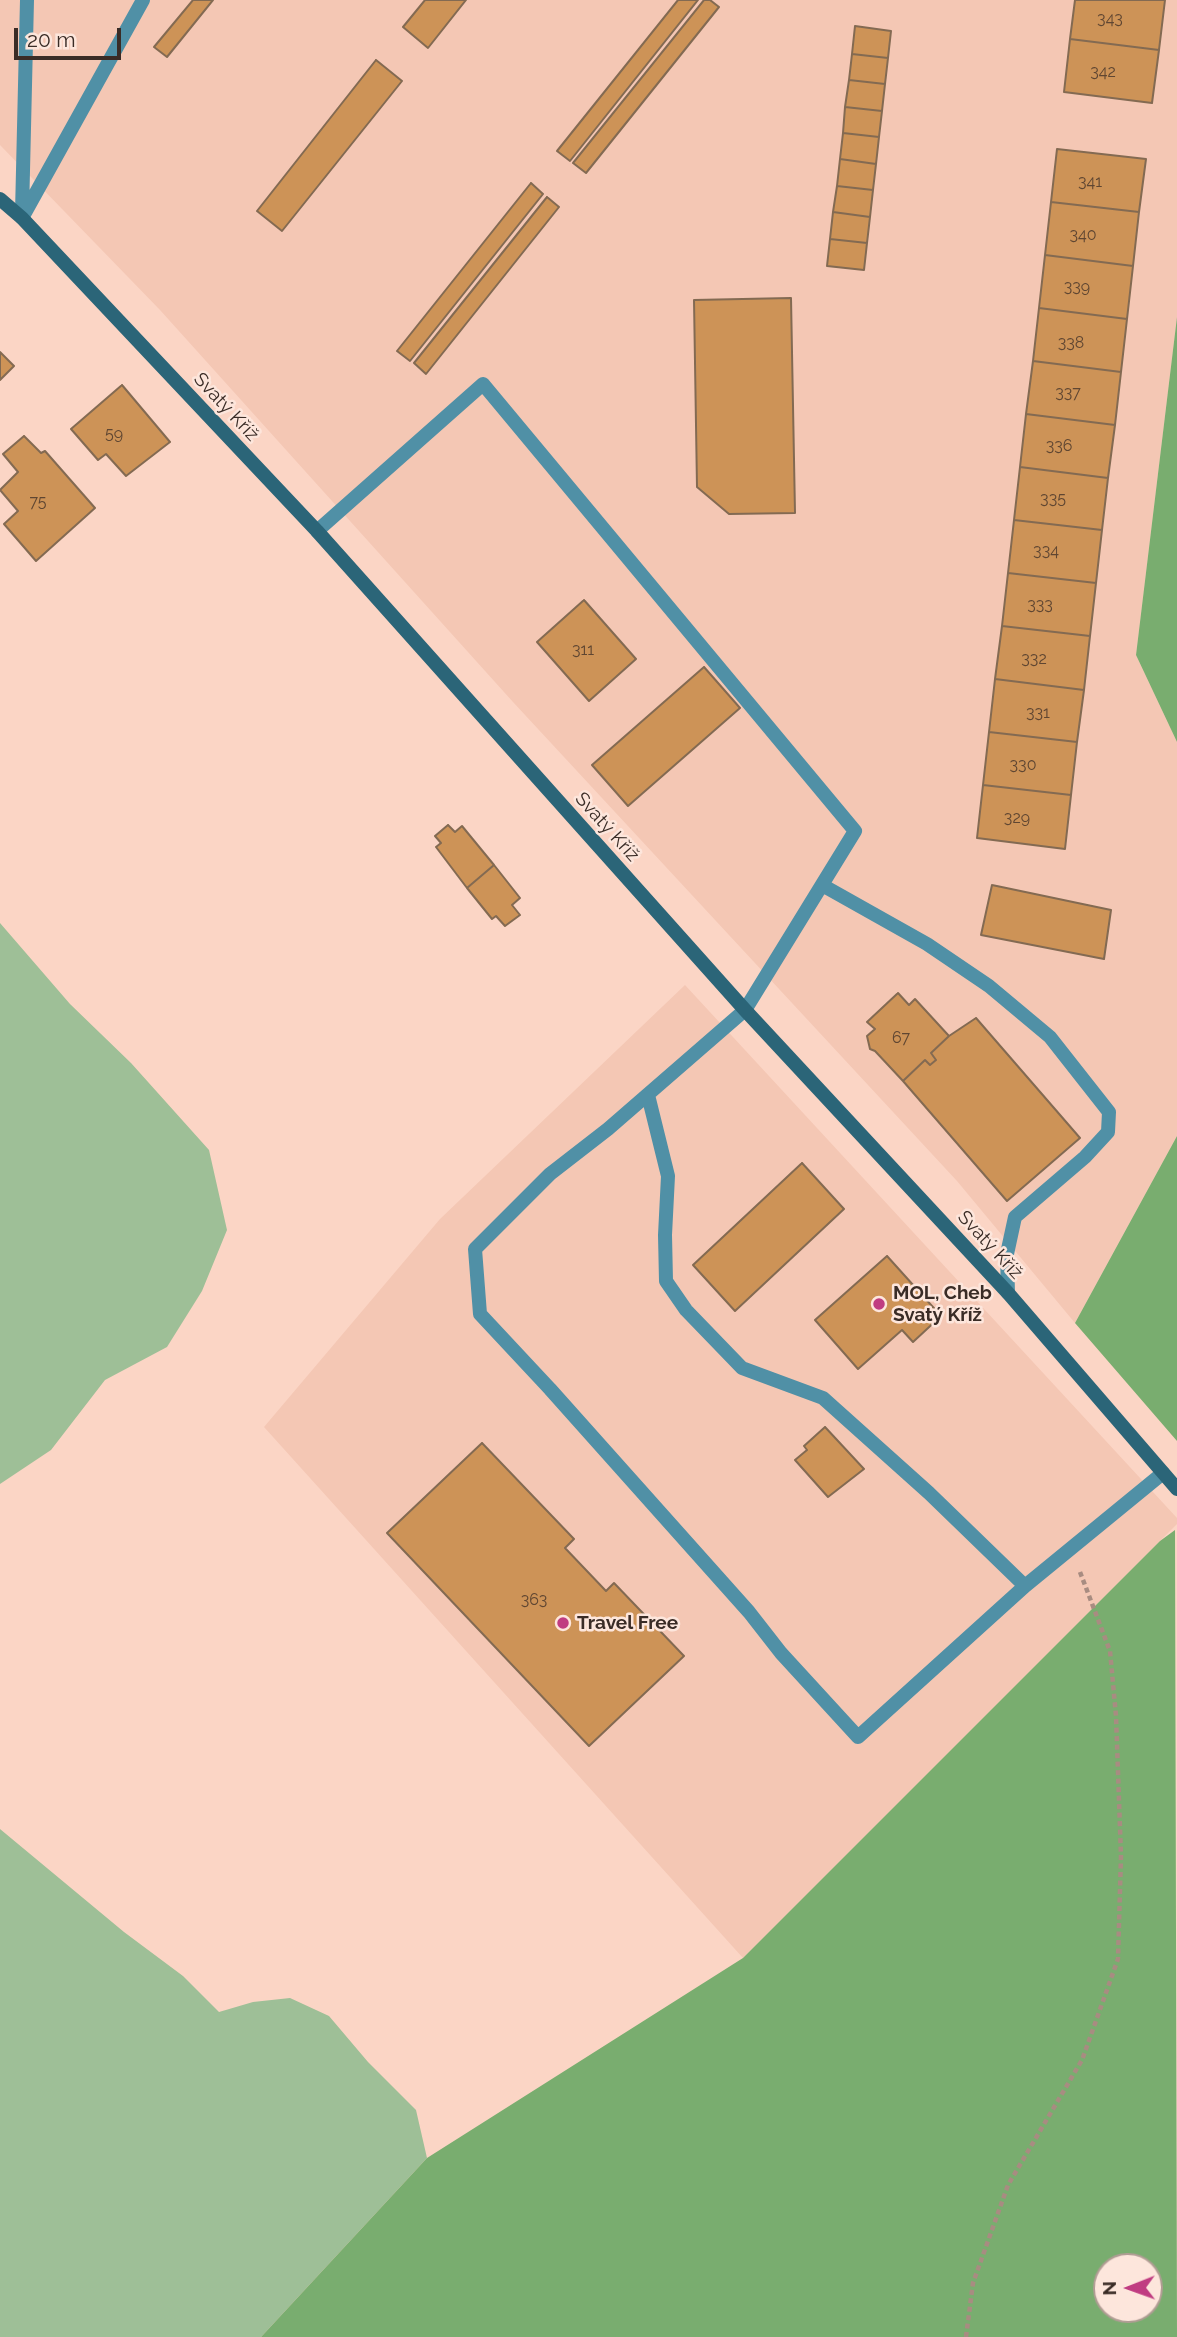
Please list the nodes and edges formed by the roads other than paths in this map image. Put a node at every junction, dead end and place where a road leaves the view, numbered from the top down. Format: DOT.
graph roads {
  1 [pos="27,0"];
  2 [pos="143,0"];
  3 [pos="0,199"];
  4 [pos="22,218"];
  5 [pos="317,531"];
  6 [pos="822,885"];
  7 [pos="745,1010"];
  8 [pos="648,1095"];
  9 [pos="1009,1293"];
  10 [pos="1163,1473"];
  11 [pos="1177,1489"];
  12 [pos="1025,1587"];
  1 -- 4 [label="lane"];
  2 -- 4 [label="lane"];
  3 -- 4 [label="main road, Svatý Kříž"];
  4 -- 5 [label="main road, Svatý Kříž"];
  5 -- 6 [label="lane"];
  5 -- 7 [label="main road, Svatý Kříž"];
  6 -- 7 [label="lane"];
  6 -- 9 [label="lane"];
  7 -- 8 [label="lane"];
  7 -- 9 [label="main road, Svatý Kříž"];
  8 -- 12 [label="lane"];
  8 -- 12 [label="lane"];
  9 -- 10 [label="main road, Svatý Kříž"];
  10 -- 11 [label="main road, Svatý Kříž"];
  10 -- 12 [label="lane"];
}
